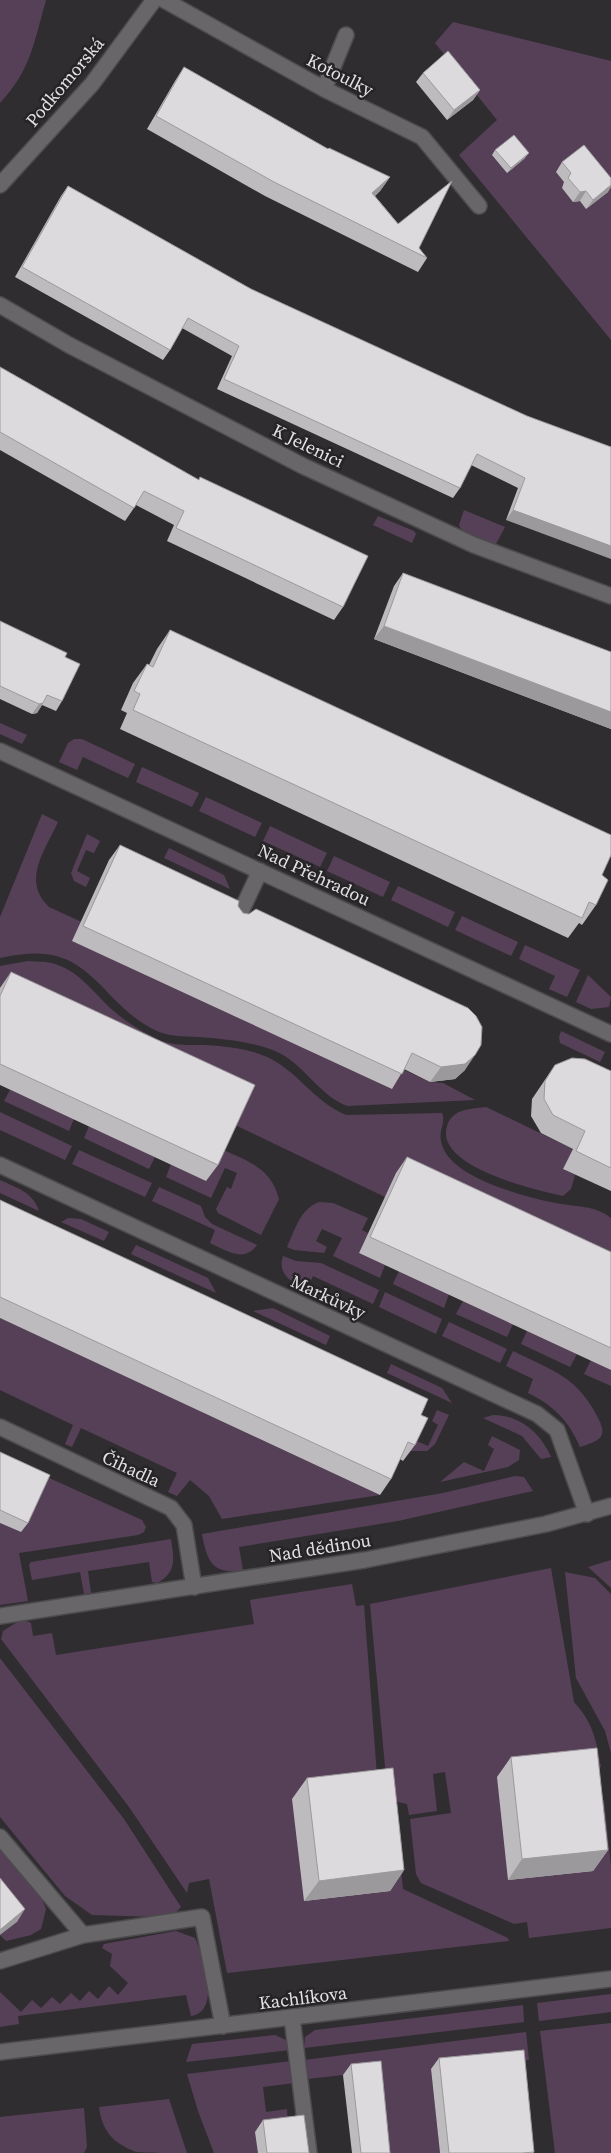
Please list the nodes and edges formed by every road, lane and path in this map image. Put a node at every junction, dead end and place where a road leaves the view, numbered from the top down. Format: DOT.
graph roads {
  1 [pos="154,0"];
  2 [pos="164,0"];
  3 [pos="346,35"];
  4 [pos="324,89"];
  5 [pos="0,185"];
  6 [pos="479,206"];
  7 [pos="0,305"];
  8 [pos="611,596"];
  9 [pos="0,751"];
  10 [pos="260,871"];
  11 [pos="237,920"];
  12 [pos="611,1034"];
  13 [pos="0,1165"];
  14 [pos="0,1428"];
  15 [pos="611,1506"];
  16 [pos="587,1514"];
  17 [pos="194,1587"];
  18 [pos="0,1616"];
  19 [pos="0,1837"];
  20 [pos="82,1934"];
  21 [pos="0,1961"];
  22 [pos="611,1979"];
  23 [pos="292,2018"];
  24 [pos="224,2026"];
  25 [pos="0,2052"];
  26 [pos="308,2153"];
  1 -- 5 [label="street, Podkomorská"];
  2 -- 4 [label="street, Kotoulky"];
  3 -- 4 [label="street"];
  4 -- 6 [label="street, Kotoulky"];
  7 -- 8 [label="street, K Jelenici"];
  9 -- 10 [label="street, Nad Přehradou"];
  10 -- 11 [label="street"];
  10 -- 12 [label="street, Nad Přehradou"];
  13 -- 16 [label="street, Markůvky"];
  14 -- 17 [label="street, Čihadla"];
  15 -- 16 [label="street, Nad dědinou"];
  16 -- 17 [label="street, Nad dědinou"];
  17 -- 18 [label="street, Nad dědinou"];
  19 -- 20 [label="street"];
  20 -- 21 [label="street"];
  20 -- 24 [label="street"];
  22 -- 23 [label="street, Kachlíkova"];
  23 -- 24 [label="street, Kachlíkova"];
  23 -- 26 [label="street"];
  24 -- 25 [label="street, Kachlíkova"];
}
